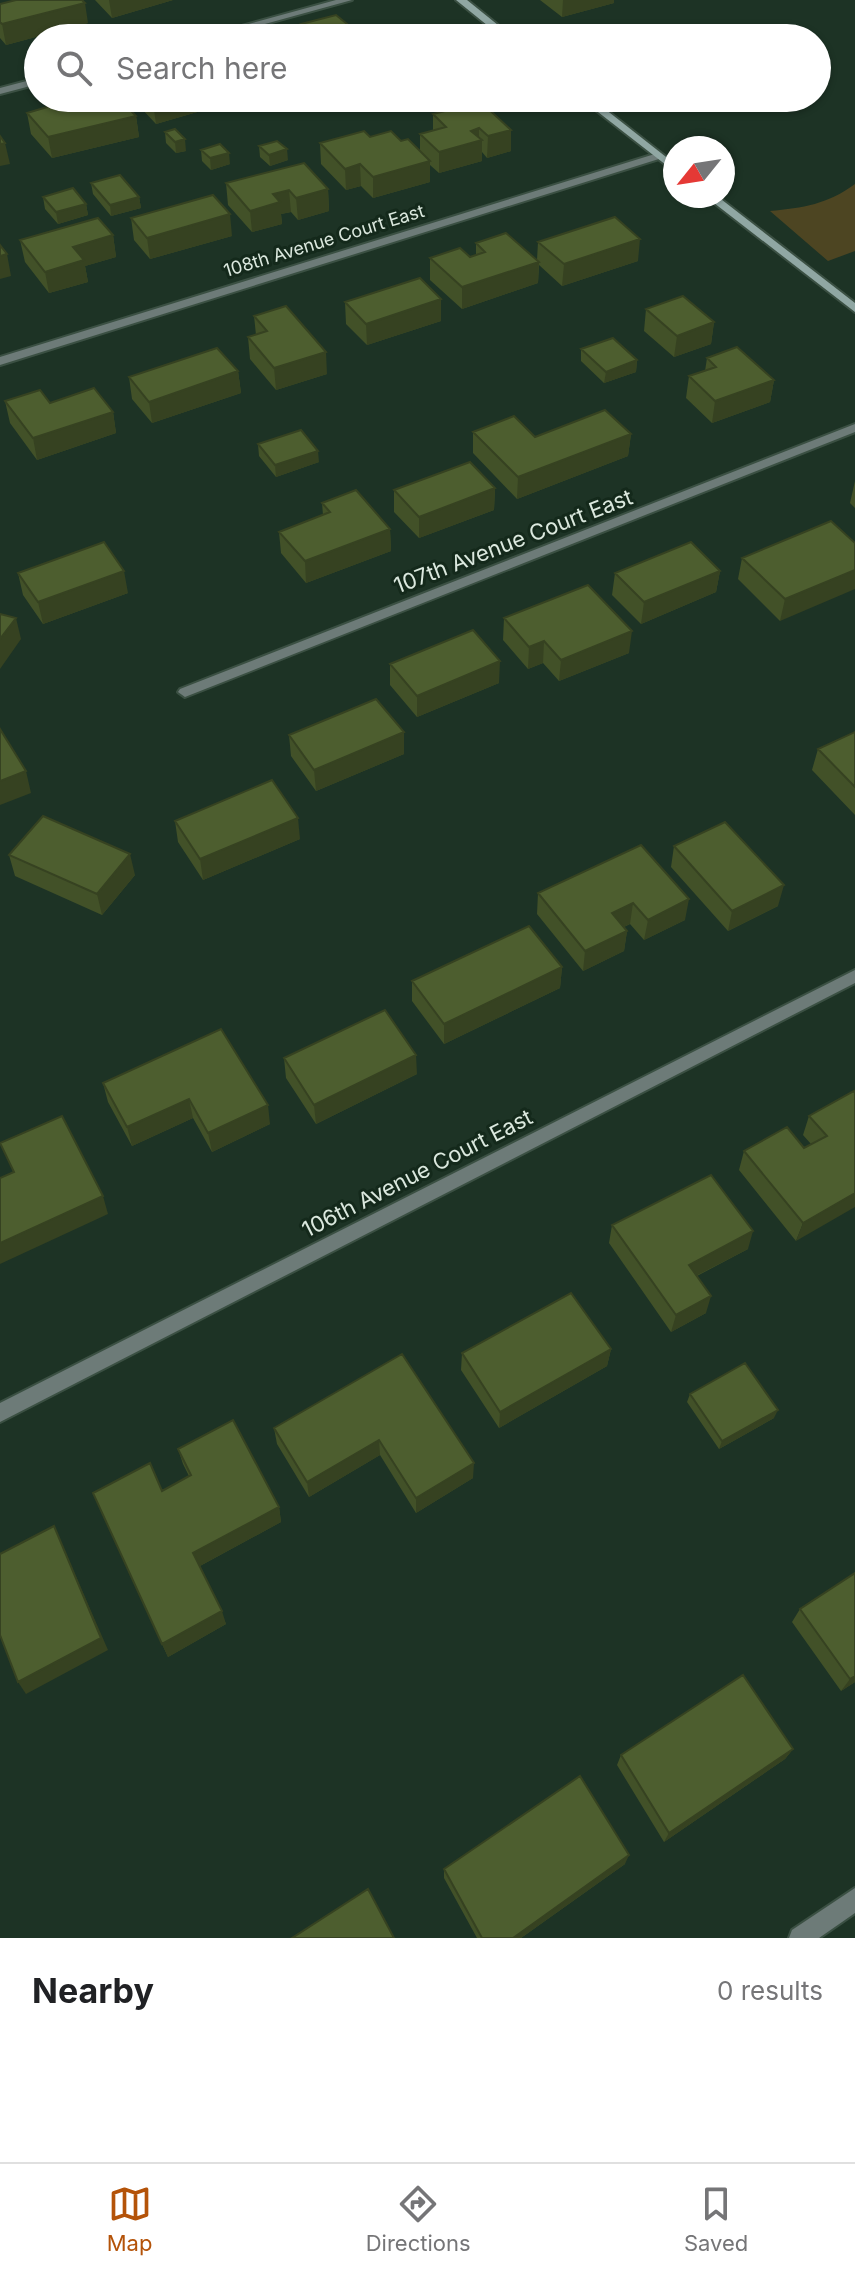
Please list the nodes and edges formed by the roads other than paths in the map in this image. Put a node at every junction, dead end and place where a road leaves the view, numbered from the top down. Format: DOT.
graph roads {
  1 [pos="347,0"];
  2 [pos="461,0"];
  3 [pos="256,24"];
  4 [pos="491,24"];
  5 [pos="24,85"];
  6 [pos="0,91"];
  7 [pos="603,112"];
  8 [pos="658,156"];
  9 [pos="663,160"];
  10 [pos="725,208"];
  11 [pos="855,309"];
  12 [pos="0,361"];
  13 [pos="855,428"];
  14 [pos="185,692"];
  15 [pos="855,976"];
  16 [pos="0,1413"];
  17 [pos="855,1899"];
  18 [pos="800,1938"];
  1 -- 3 [label="street"];
  2 -- 4 [label="street"];
  5 -- 6 [label="street"];
  7 -- 8 [label="street"];
  8 -- 9 [label="street"];
  8 -- 12 [label="street, 108th Avenue Court East"];
  10 -- 11 [label="street"];
  13 -- 14 [label="street, 107th Avenue Court East"];
  15 -- 16 [label="street, 106th Avenue Court East"];
  17 -- 18 [label="street"];
}
